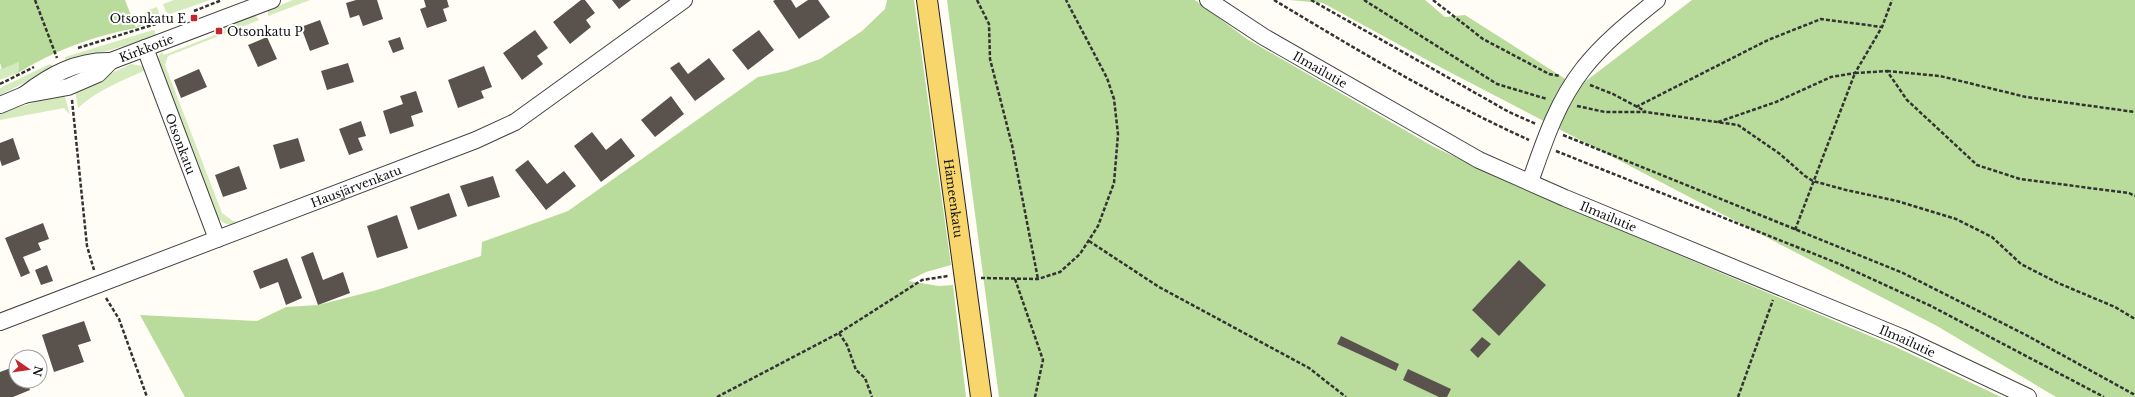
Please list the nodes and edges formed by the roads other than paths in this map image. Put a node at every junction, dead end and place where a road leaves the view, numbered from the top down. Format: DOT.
graph roads {
  1 [pos="272,0"];
  2 [pos="684,0"];
  3 [pos="927,0"];
  4 [pos="1208,0"];
  5 [pos="1657,0"];
  6 [pos="145,48"];
  7 [pos="0,105"];
  8 [pos="1530,182"];
  9 [pos="217,238"];
  10 [pos="0,322"];
  11 [pos="981,397"];
  12 [pos="2028,397"];
  1 -- 6 [label="street, Kirkkotie"];
  2 -- 9 [label="street, Hausjärvenkatu"];
  3 -- 11 [label="main road, Hämeenkatu"];
  4 -- 8 [label="street, Ilmailutie"];
  5 -- 8 [label="street"];
  6 -- 7 [label="street, Kirkkotie"];
  6 -- 9 [label="street, Otsonkatu"];
  8 -- 12 [label="street, Ilmailutie"];
  9 -- 10 [label="street, Hausjärvenkatu"];
}
